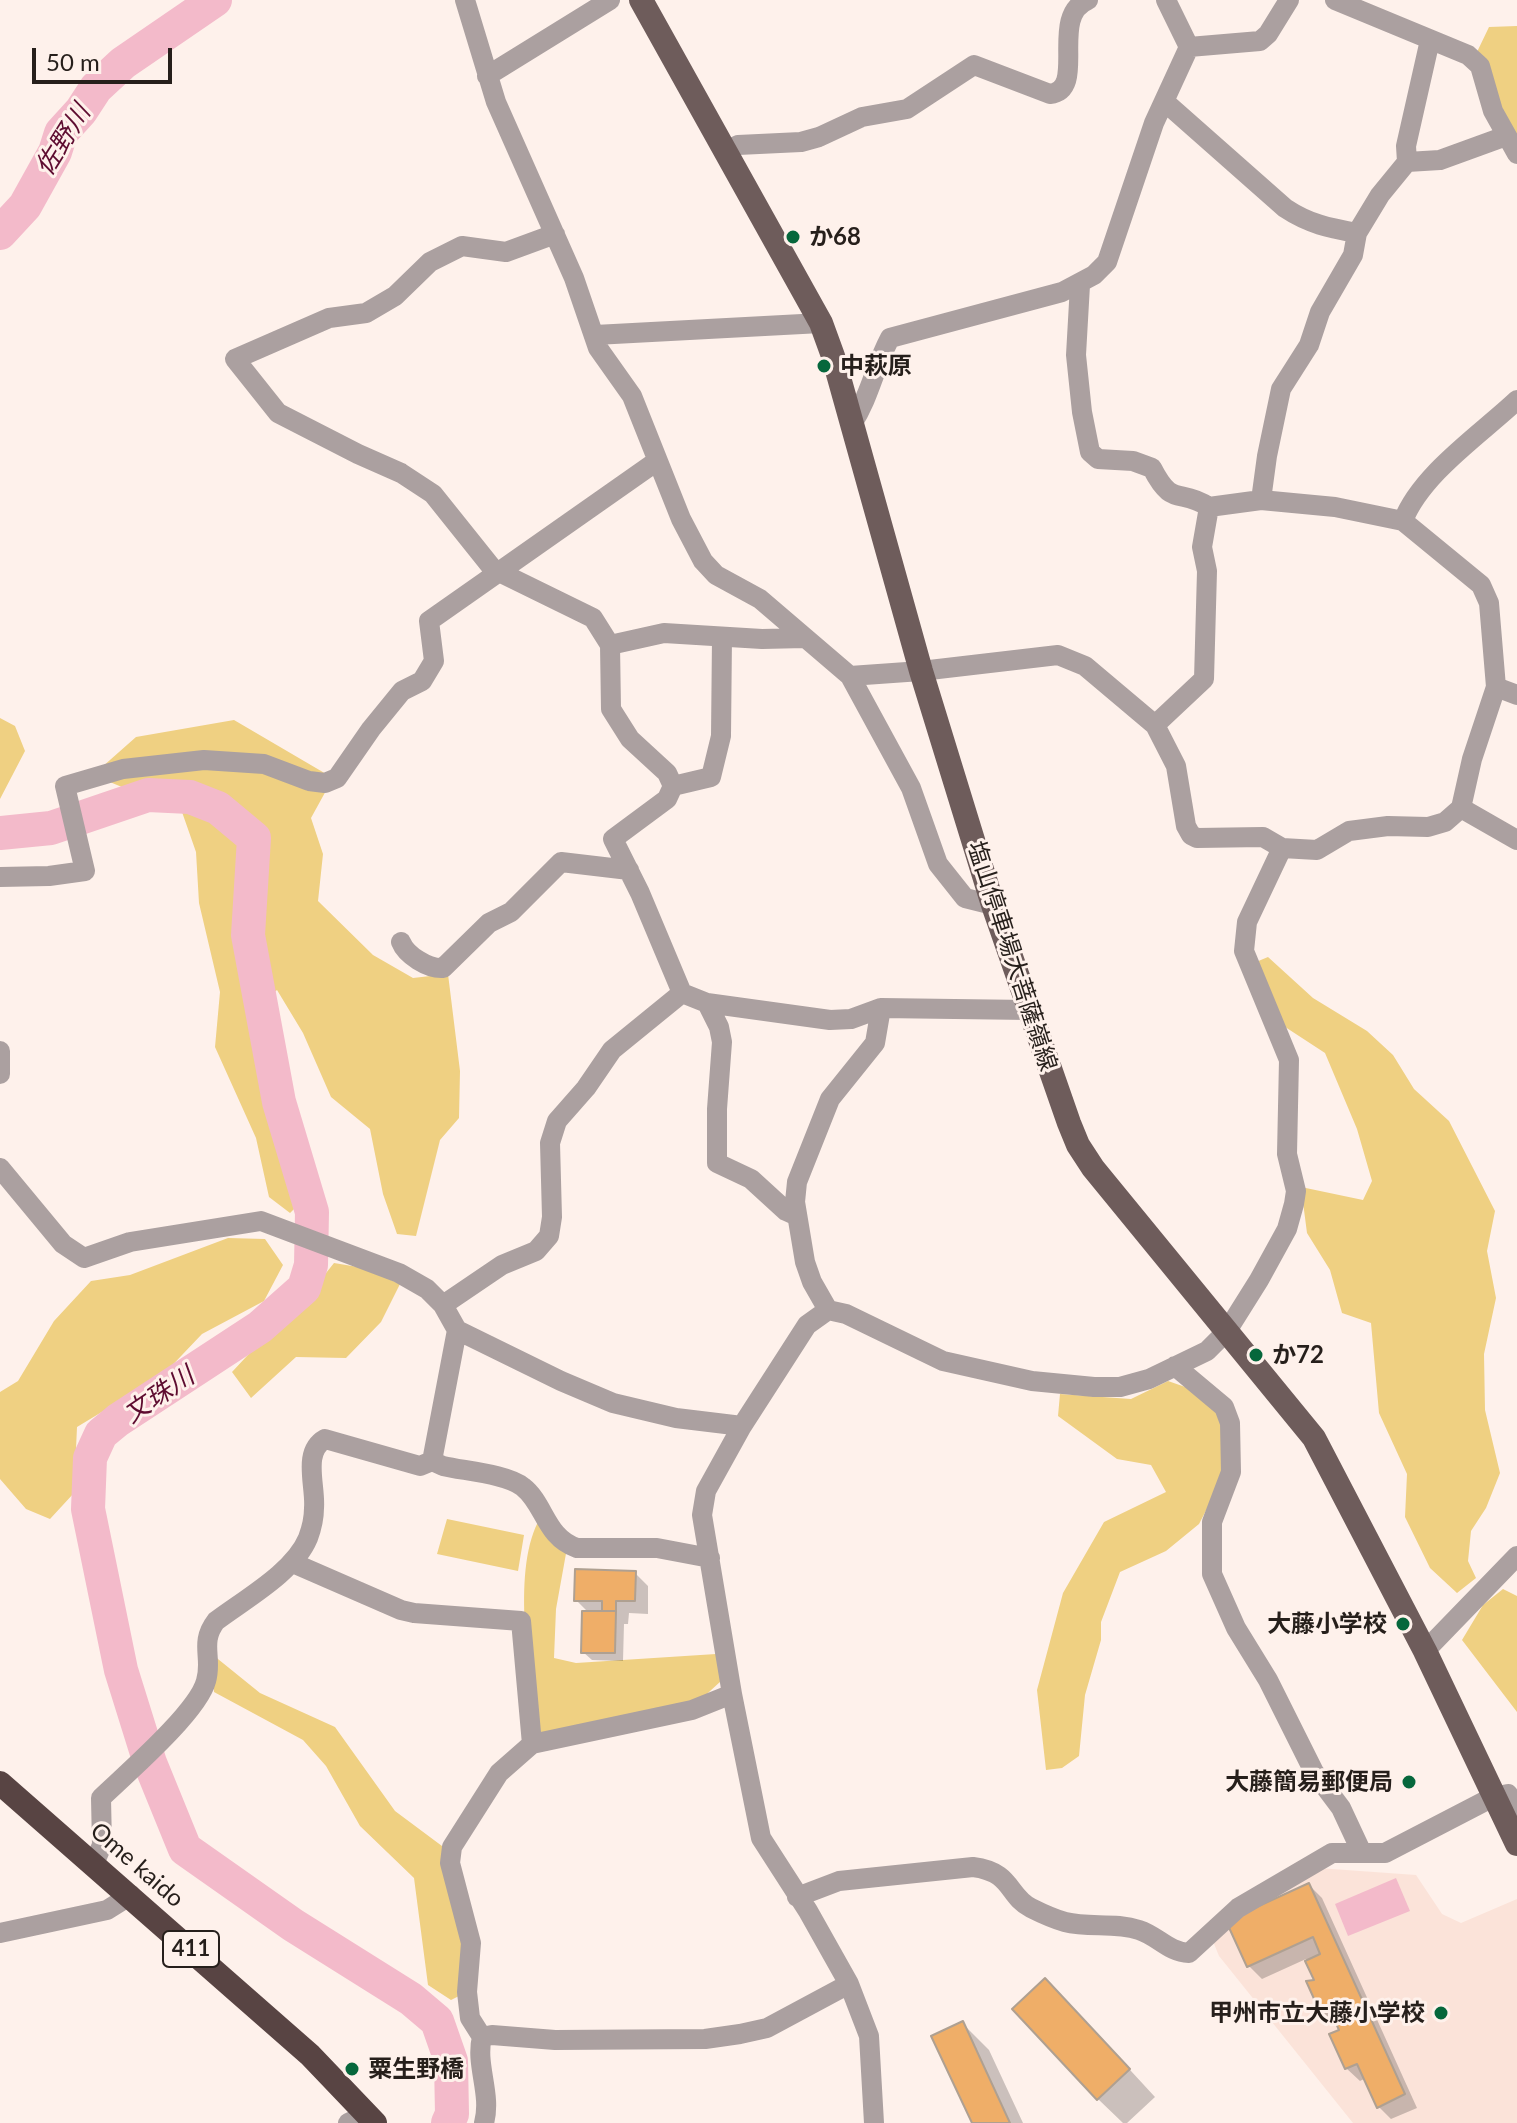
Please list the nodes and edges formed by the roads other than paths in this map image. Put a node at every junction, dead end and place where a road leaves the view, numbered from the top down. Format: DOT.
graph roads {
  1 [pos="465,0"];
  2 [pos="610,0"];
  3 [pos="641,0"];
  4 [pos="1088,0"];
  5 [pos="1166,0"];
  6 [pos="1289,0"];
  7 [pos="1335,0"];
  8 [pos="1430,40"];
  9 [pos="1189,47"];
  10 [pos="487,76"];
  11 [pos="1165,102"];
  12 [pos="1506,136"];
  13 [pos="725,151"];
  14 [pos="1517,154"];
  15 [pos="1407,162"];
  16 [pos="1357,233"];
  17 [pos="555,234"];
  18 [pos="1080,285"];
  19 [pos="821,323"];
  20 [pos="595,335"];
  21 [pos="1517,400"];
  22 [pos="852,424"];
  23 [pos="657,461"];
  24 [pos="1261,500"];
  25 [pos="1209,507"];
  26 [pos="1403,521"];
  27 [pos="499,571"];
  28 [pos="722,637"];
  29 [pos="805,638"];
  30 [pos="610,645"];
  31 [pos="921,671"];
  32 [pos="850,676"];
  33 [pos="1496,687"];
  34 [pos="1517,695"];
  35 [pos="1155,725"];
  36 [pos="673,786"];
  37 [pos="1461,808"];
  38 [pos="1517,840"];
  39 [pos="1282,848"];
  40 [pos="629,870"];
  41 [pos="0,877"];
  42 [pos="993,905"];
  43 [pos="401,942"];
  44 [pos="682,993"];
  45 [pos="707,1003"];
  46 [pos="881,1008"];
  47 [pos="1028,1010"];
  48 [pos="0,1051"];
  49 [pos="0,1074"];
  50 [pos="0,1168"];
  51 [pos="797,1216"];
  52 [pos="443,1305"];
  53 [pos="828,1310"];
  54 [pos="457,1330"];
  55 [pos="1227,1331"];
  56 [pos="1175,1366"];
  57 [pos="742,1426"];
  58 [pos="432,1461"];
  59 [pos="1517,1556"];
  60 [pos="710,1558"];
  61 [pos="293,1563"];
  62 [pos="1425,1651"];
  63 [pos="732,1694"];
  64 [pos="532,1744"];
  65 [pos="0,1783"];
  66 [pos="1493,1797"];
  67 [pos="1517,1807"];
  68 [pos="1517,1844"];
  69 [pos="1362,1853"];
  70 [pos="94,1864"];
  71 [pos="131,1895"];
  72 [pos="797,1897"];
  73 [pos="0,1933"];
  74 [pos="849,1984"];
  75 [pos="482,2037"];
  76 [pos="363,2120"];
  77 [pos="484,2123"];
  78 [pos="874,2123"];
  1 -- 10 [label="street"];
  2 -- 10 [label="street"];
  3 -- 13 [label="main road, 塩山停車場大菩薩嶺線"];
  4 -- 13 [label="street"];
  5 -- 9 [label="street"];
  6 -- 9 [label="street"];
  7 -- 8 [label="street"];
  8 -- 12 [label="street"];
  8 -- 15 [label="street"];
  9 -- 11 [label="street"];
  10 -- 17 [label="street"];
  11 -- 16 [label="street"];
  11 -- 18 [label="street"];
  12 -- 14 [label="street"];
  12 -- 15 [label="street"];
  13 -- 19 [label="main road, 塩山停車場大菩薩嶺線"];
  15 -- 16 [label="street"];
  16 -- 24 [label="street"];
  17 -- 20 [label="street"];
  17 -- 27 [label="street"];
  18 -- 22 [label="street"];
  18 -- 25 [label="street"];
  19 -- 20 [label="street"];
  19 -- 22 [label="main road, 塩山停車場大菩薩嶺線"];
  20 -- 23 [label="street"];
  21 -- 26 [label="street"];
  22 -- 31 [label="main road, 塩山停車場大菩薩嶺線"];
  23 -- 27 [label="street"];
  23 -- 29 [label="street"];
  24 -- 25 [label="street"];
  24 -- 26 [label="street"];
  25 -- 35 [label="street"];
  26 -- 33 [label="street"];
  27 -- 30 [label="street"];
  27 -- 41 [label="street"];
  28 -- 29 [label="street"];
  28 -- 30 [label="street"];
  28 -- 36 [label="street"];
  29 -- 32 [label="street"];
  30 -- 36 [label="street"];
  31 -- 32 [label="street"];
  31 -- 35 [label="street"];
  31 -- 42 [label="main road, 塩山停車場大菩薩嶺線"];
  32 -- 42 [label="street"];
  33 -- 34 [label="street"];
  33 -- 37 [label="street"];
  35 -- 39 [label="street"];
  36 -- 40 [label="street"];
  37 -- 38 [label="street"];
  37 -- 39 [label="street"];
  39 -- 55 [label="street"];
  40 -- 43 [label="street"];
  40 -- 44 [label="street"];
  42 -- 47 [label="main road, 塩山停車場大菩薩嶺線"];
  44 -- 45 [label="street"];
  44 -- 52 [label="street"];
  45 -- 46 [label="street"];
  45 -- 51 [label="street"];
  46 -- 47 [label="street"];
  46 -- 51 [label="street"];
  47 -- 55 [label="main road, 塩山停車場大菩薩嶺線"];
  48 -- 49 [label="street"];
  50 -- 52 [label="street"];
  51 -- 53 [label="street"];
  52 -- 54 [label="street"];
  53 -- 56 [label="street"];
  53 -- 57 [label="street"];
  54 -- 57 [label="street"];
  54 -- 58 [label="street"];
  55 -- 56 [label="street"];
  55 -- 62 [label="main road, 塩山停車場大菩薩嶺線"];
  56 -- 69 [label="street"];
  57 -- 60 [label="street"];
  58 -- 60 [label="street"];
  58 -- 61 [label="street"];
  59 -- 62 [label="street"];
  60 -- 63 [label="street"];
  61 -- 64 [label="street"];
  61 -- 70 [label="street"];
  62 -- 66 [label="main road, 塩山停車場大菩薩嶺線"];
  63 -- 64 [label="street"];
  63 -- 72 [label="street"];
  64 -- 75 [label="street"];
  65 -- 70 [label="highway, Ome kaido / 411"];
  66 -- 67 [label="street"];
  66 -- 68 [label="main road, 塩山停車場大菩薩嶺線"];
  66 -- 69 [label="street"];
  69 -- 72 [label="street"];
  70 -- 71 [label="highway, Ome kaido / 411"];
  71 -- 73 [label="street"];
  71 -- 76 [label="highway, Ome kaido / 411"];
  72 -- 74 [label="street"];
  74 -- 75 [label="street"];
  74 -- 78 [label="street"];
  75 -- 77 [label="street"];
}
